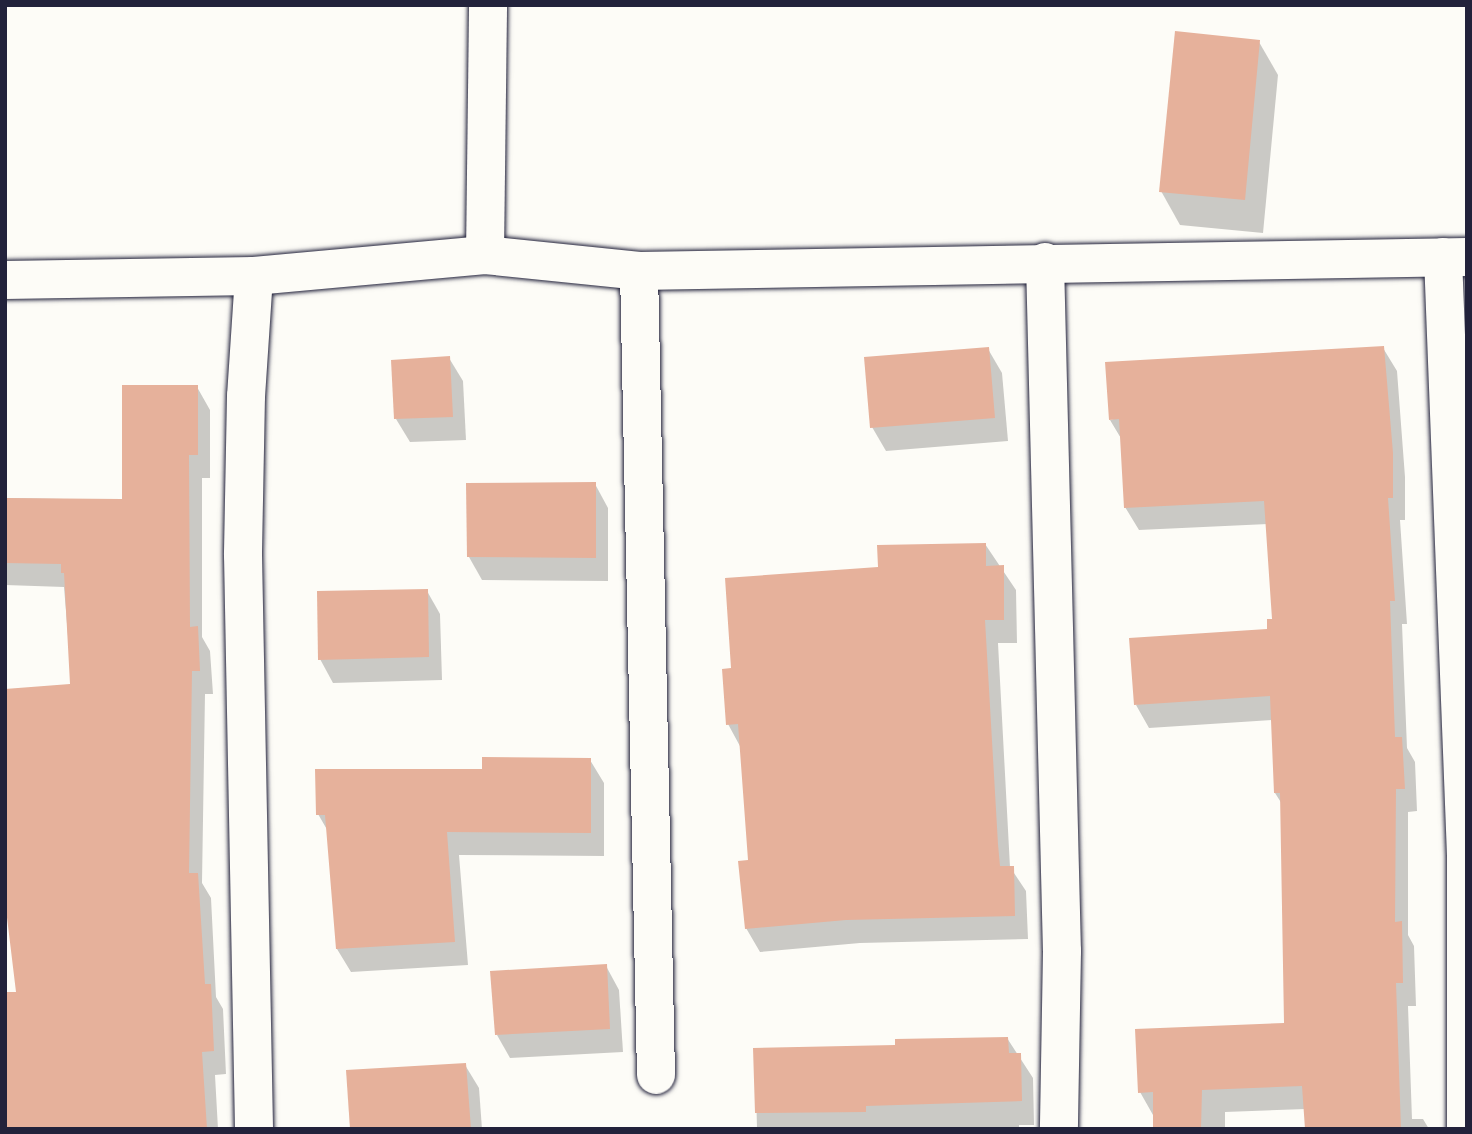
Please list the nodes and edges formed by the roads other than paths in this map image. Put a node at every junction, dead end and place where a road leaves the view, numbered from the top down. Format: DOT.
graph roads {
  1 [pos="488,5"];
  2 [pos="485,256"];
  3 [pos="1455,257"];
  4 [pos="1045,262"];
  5 [pos="639,271"];
  6 [pos="254,276"];
  7 [pos="5,280"];
  8 [pos="1466,857"];
  9 [pos="656,1075"];
  10 [pos="254,1129"];
  11 [pos="1059,1129"];
  12 [pos="1466,1129"];
  1 -- 2 [label="street"];
  2 -- 5 [label="street"];
  2 -- 6 [label="street"];
  3 -- 4 [label="street"];
  3 -- 8 [label="street"];
  4 -- 5 [label="street"];
  4 -- 11 [label="street"];
  5 -- 9 [label="street"];
  6 -- 7 [label="street"];
  6 -- 10 [label="street"];
  8 -- 12 [label="street"];
}
